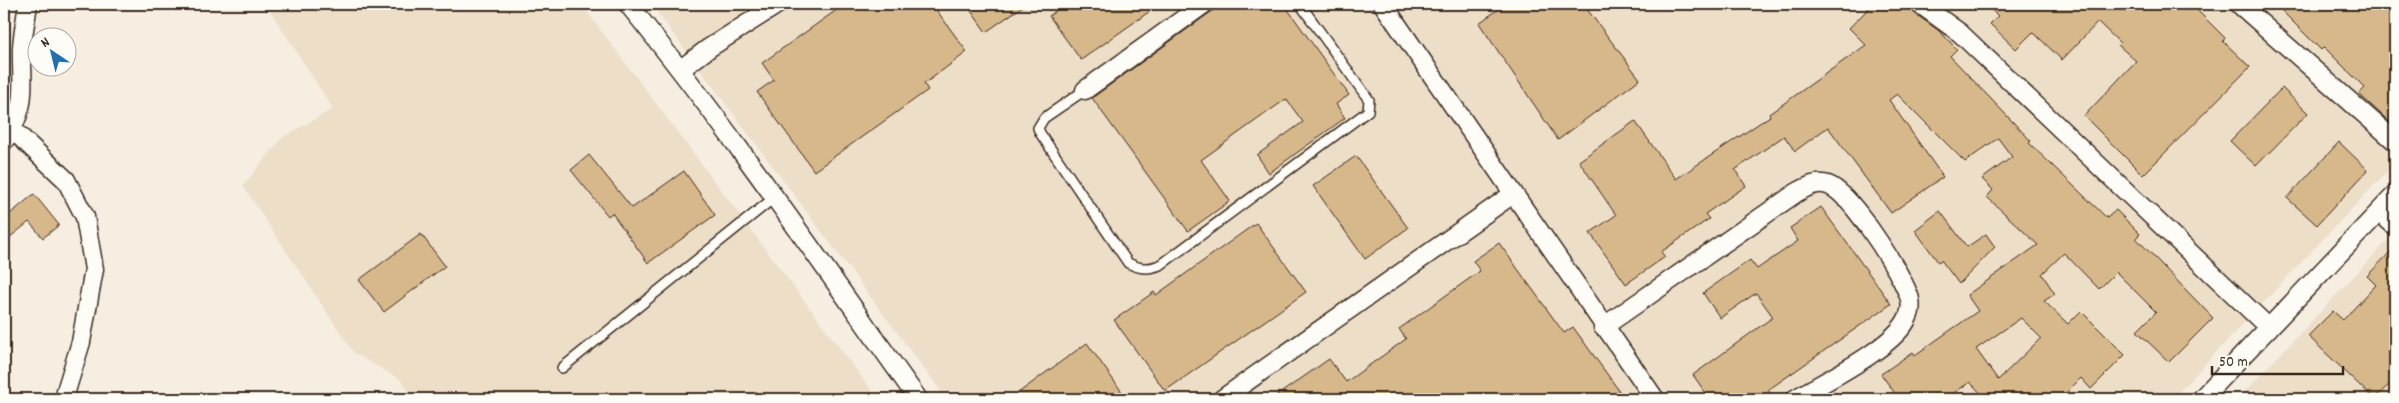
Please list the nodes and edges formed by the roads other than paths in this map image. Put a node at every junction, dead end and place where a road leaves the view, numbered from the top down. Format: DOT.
graph roads {
  1 [pos="28,4"];
  2 [pos="628,4"];
  3 [pos="778,4"];
  4 [pos="1204,4"];
  5 [pos="1300,4"];
  6 [pos="1383,4"];
  7 [pos="1920,4"];
  8 [pos="2239,4"];
  9 [pos="681,69"];
  10 [pos="1085,90"];
  11 [pos="8,135"];
  12 [pos="2395,142"];
  13 [pos="1513,194"];
  14 [pos="2395,195"];
  15 [pos="775,197"];
  16 [pos="2379,212"];
  17 [pos="2395,226"];
  18 [pos="1603,327"];
  19 [pos="2269,328"];
  20 [pos="562,368"];
  21 [pos="66,399"];
  22 [pos="918,399"];
  23 [pos="1222,399"];
  24 [pos="1655,399"];
  25 [pos="1795,399"];
  26 [pos="2201,399"];
  1 -- 11 [label="street"];
  2 -- 9 [label="street"];
  3 -- 9 [label="street"];
  4 -- 10 [label="street"];
  5 -- 10 [label="lane"];
  6 -- 13 [label="street"];
  7 -- 19 [label="street"];
  8 -- 12 [label="street"];
  9 -- 15 [label="street"];
  11 -- 21 [label="street"];
  13 -- 18 [label="street"];
  13 -- 23 [label="street"];
  14 -- 16 [label="street"];
  15 -- 20 [label="lane"];
  15 -- 22 [label="street"];
  16 -- 17 [label="street"];
  16 -- 19 [label="street"];
  18 -- 24 [label="street"];
  18 -- 25 [label="street"];
  19 -- 26 [label="street"];
}
